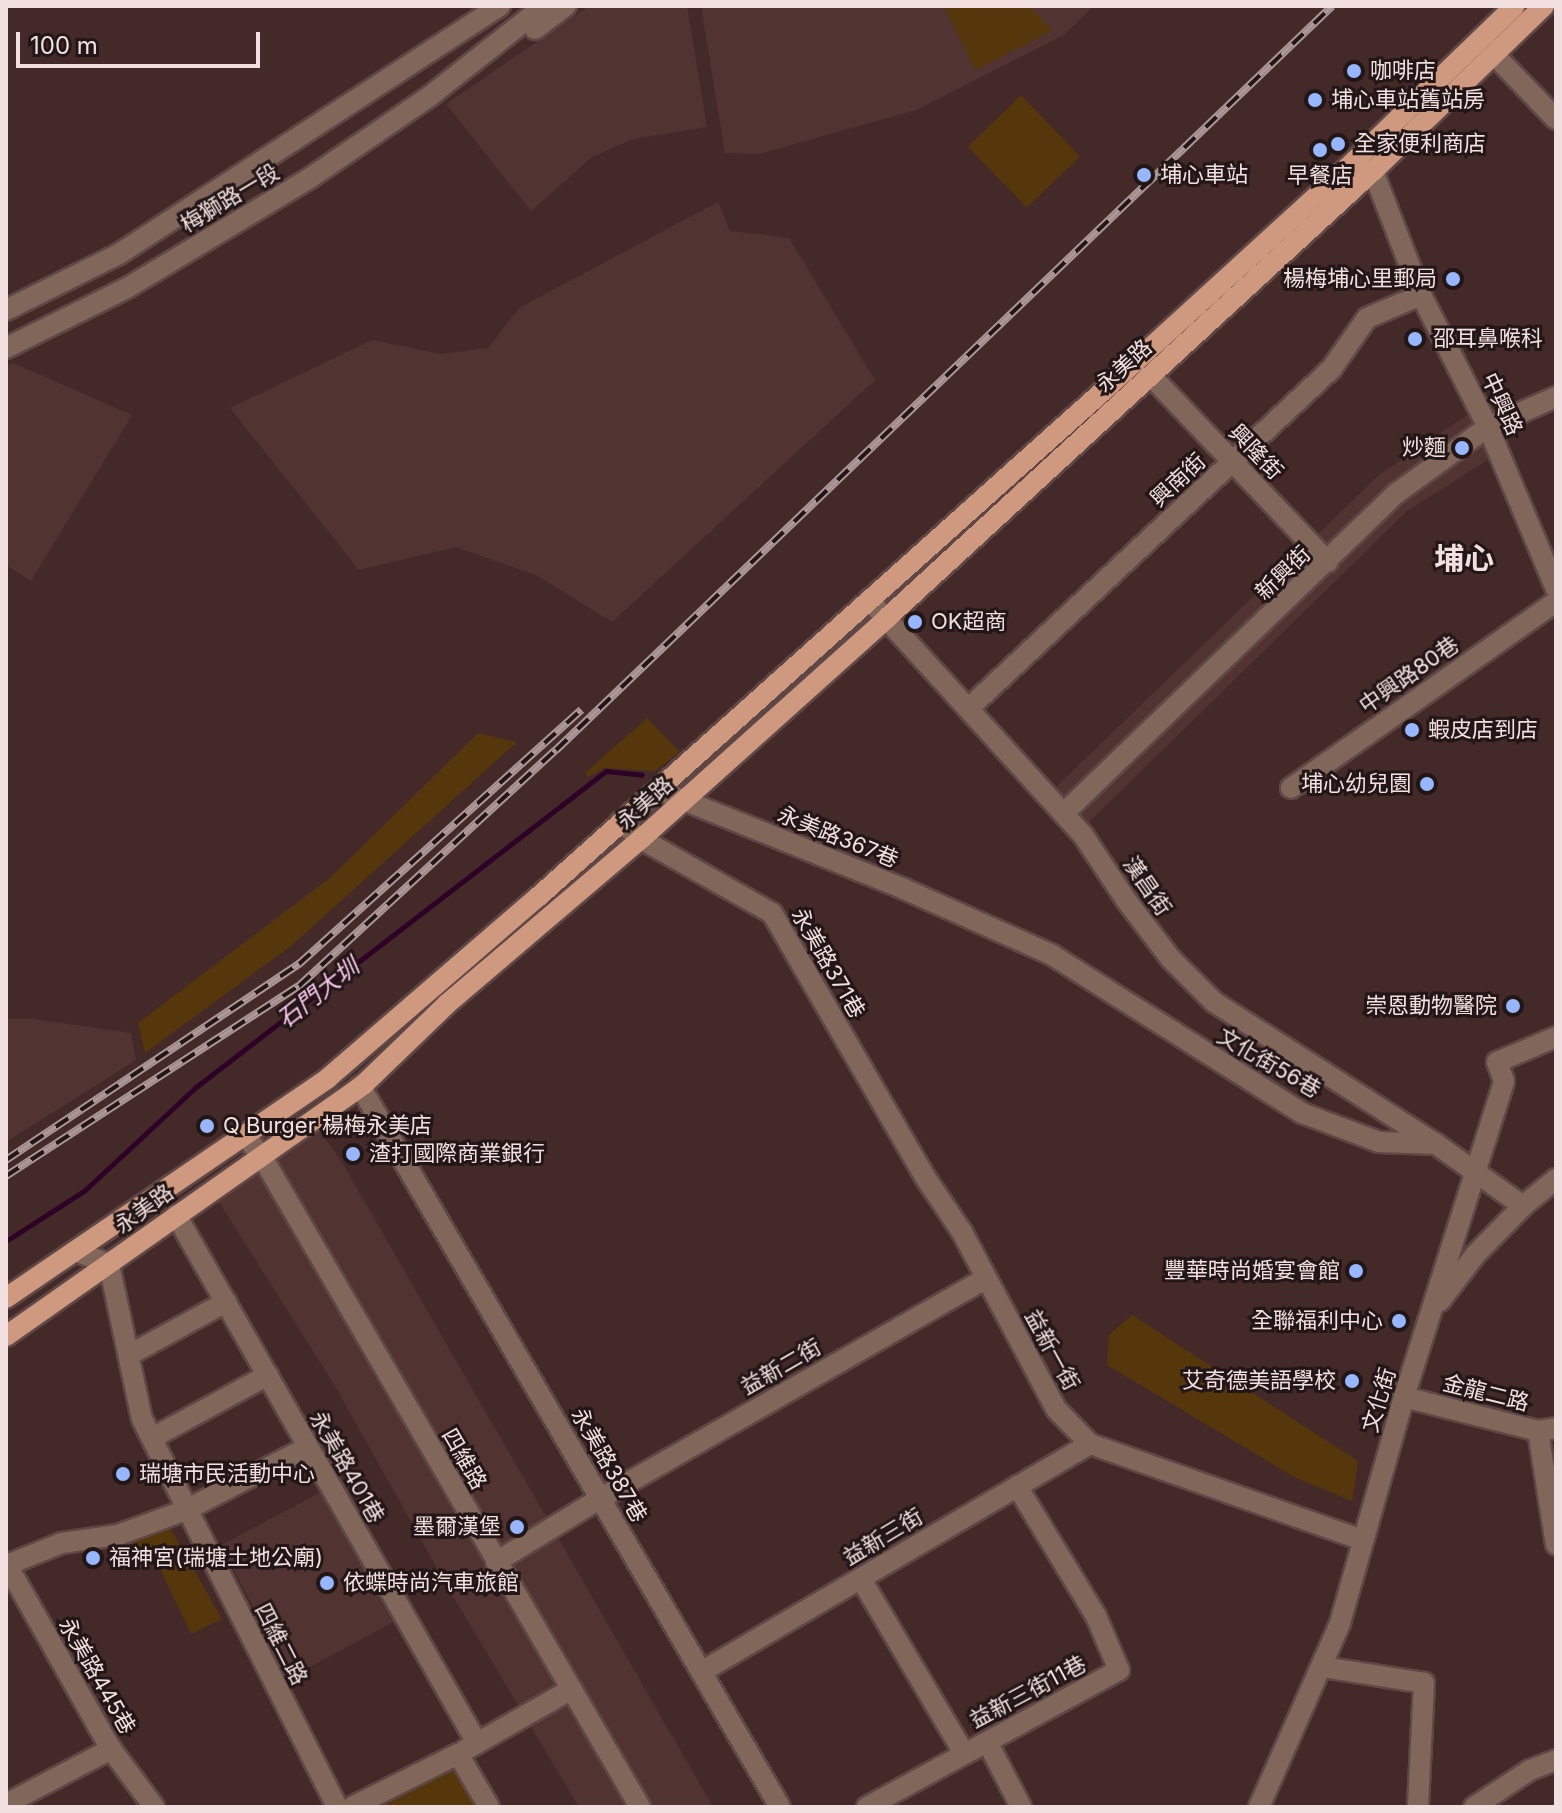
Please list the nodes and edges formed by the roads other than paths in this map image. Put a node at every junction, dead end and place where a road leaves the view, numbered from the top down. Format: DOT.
graph roads {
  1 [pos="484,6"];
  2 [pos="500,6"];
  3 [pos="544,6"];
  4 [pos="566,6"];
  5 [pos="1515,6"];
  6 [pos="1544,6"];
  7 [pos="456,35"];
  8 [pos="1487,46"];
  9 [pos="466,68"];
  10 [pos="1556,119"];
  11 [pos="1366,164"];
  12 [pos="1271,251"];
  13 [pos="1421,295"];
  14 [pos="6,310"];
  15 [pos="6,348"];
  16 [pos="1150,375"];
  17 [pos="1556,397"];
  18 [pos="1488,427"];
  19 [pos="1232,462"];
  20 [pos="1328,562"];
  21 [pos="1556,589"];
  22 [pos="869,600"];
  23 [pos="1556,602"];
  24 [pos="888,617"];
  25 [pos="969,708"];
  26 [pos="1291,788"];
  27 [pos="658,790"];
  28 [pos="683,801"];
  29 [pos="1064,813"];
  30 [pos="620,822"];
  31 [pos="641,839"];
  32 [pos="1000,930"];
  33 [pos="1556,1037"];
  34 [pos="360,1086"];
  35 [pos="884,1106"];
  36 [pos="244,1135"];
  37 [pos="1436,1144"];
  38 [pos="261,1155"];
  39 [pos="1474,1174"];
  40 [pos="1556,1179"];
  41 [pos="1523,1206"];
  42 [pos="176,1215"];
  43 [pos="75,1251"];
  44 [pos="109,1264"];
  45 [pos="985,1279"];
  46 [pos="6,1298"];
  47 [pos="226,1302"];
  48 [pos="1430,1314"];
  49 [pos="6,1336"];
  50 [pos="129,1355"];
  51 [pos="268,1375"];
  52 [pos="1404,1397"];
  53 [pos="1547,1429"];
  54 [pos="152,1438"];
  55 [pos="1090,1444"];
  56 [pos="308,1447"];
  57 [pos="1017,1486"];
  58 [pos="601,1498"];
  59 [pos="186,1510"];
  60 [pos="1363,1540"];
  61 [pos="1556,1545"];
  62 [pos="496,1562"];
  63 [pos="6,1564"];
  64 [pos="861,1579"];
  65 [pos="1322,1667"];
  66 [pos="701,1672"];
  67 [pos="572,1689"];
  68 [pos="477,1743"];
  69 [pos="111,1749"];
  70 [pos="992,1751"];
  71 [pos="964,1753"];
  72 [pos="458,1754"];
  73 [pos="1556,1760"];
  74 [pos="6,1804"];
  75 [pos="154,1807"];
  76 [pos="337,1807"];
  77 [pos="352,1807"];
  78 [pos="489,1807"];
  79 [pos="640,1807"];
  80 [pos="780,1807"];
  81 [pos="867,1807"];
  82 [pos="1021,1807"];
  83 [pos="1259,1807"];
  84 [pos="1418,1807"];
  85 [pos="1474,1807"];
  1 -- 7 [label="street, 梅獅路一段"];
  2 -- 7 [label="street, 梅獅路一段"];
  3 -- 9 [label="street, 梅獅路一段"];
  4 -- 9 [label="street, 梅獅路一段"];
  5 -- 8 [label="main road, 永美路"];
  6 -- 8 [label="main road, 永美路"];
  7 -- 14 [label="street, 梅獅路一段"];
  8 -- 10 [label="street"];
  8 -- 11 [label="main road, 永美路"];
  9 -- 15 [label="street, 梅獅路一段"];
  11 -- 12 [label="main road, 永美路"];
  11 -- 13 [label="street, 中興路"];
  12 -- 16 [label="main road, 永美路"];
  12 -- 22 [label="main road, 永美路"];
  13 -- 18 [label="street, 中興路"];
  13 -- 19 [label="street, 興南街"];
  16 -- 19 [label="street, 興隆街"];
  16 -- 24 [label="main road, 永美路"];
  17 -- 18 [label="street, 新興街"];
  18 -- 20 [label="street, 新興街"];
  18 -- 21 [label="street, 中興路"];
  19 -- 20 [label="street, 興隆街"];
  19 -- 25 [label="street, 興南街"];
  20 -- 29 [label="street, 新興街"];
  22 -- 24 [label="street, 漢昌街"];
  22 -- 27 [label="main road, 永美路"];
  23 -- 26 [label="street, 中興路80巷"];
  24 -- 25 [label="street, 漢昌街"];
  24 -- 28 [label="main road, 永美路"];
  25 -- 29 [label="street, 漢昌街"];
  27 -- 28 [label="street, 永美路367巷"];
  27 -- 30 [label="main road, 永美路"];
  28 -- 31 [label="main road, 永美路"];
  28 -- 32 [label="street, 永美路367巷"];
  29 -- 37 [label="street, 漢昌街"];
  30 -- 31 [label="street, 永美路371巷"];
  30 -- 36 [label="main road, 永美路"];
  31 -- 34 [label="main road, 永美路"];
  31 -- 35 [label="street, 永美路371巷"];
  32 -- 37 [label="street, 文化街56巷"];
  33 -- 39 [label="street, 文化街"];
  34 -- 38 [label="main road, 永美路"];
  34 -- 58 [label="street, 永美路387巷"];
  35 -- 45 [label="street, 益新一街"];
  36 -- 38 [label="street, 四維路"];
  36 -- 43 [label="main road, 永美路"];
  37 -- 39 [label="street"];
  38 -- 42 [label="main road, 永美路"];
  38 -- 62 [label="street, 四維路"];
  39 -- 41 [label="street"];
  39 -- 48 [label="street, 文化街"];
  40 -- 41 [label="street"];
  41 -- 48 [label="street"];
  42 -- 44 [label="main road, 永美路"];
  42 -- 47 [label="street, 永美路401巷"];
  43 -- 44 [label="street"];
  43 -- 46 [label="main road, 永美路"];
  44 -- 49 [label="main road, 永美路"];
  44 -- 50 [label="street, 四維二路"];
  45 -- 55 [label="street, 益新一街"];
  45 -- 58 [label="street, 益新二街"];
  47 -- 50 [label="street"];
  47 -- 51 [label="street, 永美路401巷"];
  48 -- 52 [label="street, 文化街"];
  50 -- 54 [label="street, 四維二路"];
  51 -- 54 [label="street"];
  51 -- 56 [label="street, 永美路401巷"];
  52 -- 53 [label="street, 金龍二路"];
  52 -- 60 [label="street, 文化街"];
  53 -- 61 [label="street"];
  54 -- 59 [label="street, 四維二路"];
  55 -- 57 [label="street, 益新三街"];
  55 -- 60 [label="street, 益新一街"];
  56 -- 59 [label="street"];
  56 -- 68 [label="street, 永美路401巷"];
  57 -- 64 [label="street, 益新三街"];
  57 -- 71 [label="street, 益新三街11巷"];
  58 -- 62 [label="street, 益新二街"];
  58 -- 66 [label="street, 永美路387巷"];
  59 -- 63 [label="street"];
  59 -- 76 [label="street, 四維二路"];
  60 -- 65 [label="street, 文化街"];
  62 -- 67 [label="street, 四維路"];
  63 -- 69 [label="street, 永美路445巷"];
  64 -- 66 [label="street, 益新三街"];
  64 -- 71 [label="street"];
  65 -- 83 [label="street, 文化街"];
  65 -- 84 [label="street"];
  66 -- 80 [label="street, 永美路387巷"];
  67 -- 68 [label="street"];
  67 -- 79 [label="street, 四維路"];
  68 -- 72 [label="street"];
  69 -- 74 [label="street"];
  69 -- 75 [label="street, 永美路445巷"];
  70 -- 82 [label="street"];
  71 -- 81 [label="street, 益新三街11巷"];
  72 -- 77 [label="street"];
  72 -- 78 [label="street"];
  73 -- 85 [label="street"];
}
